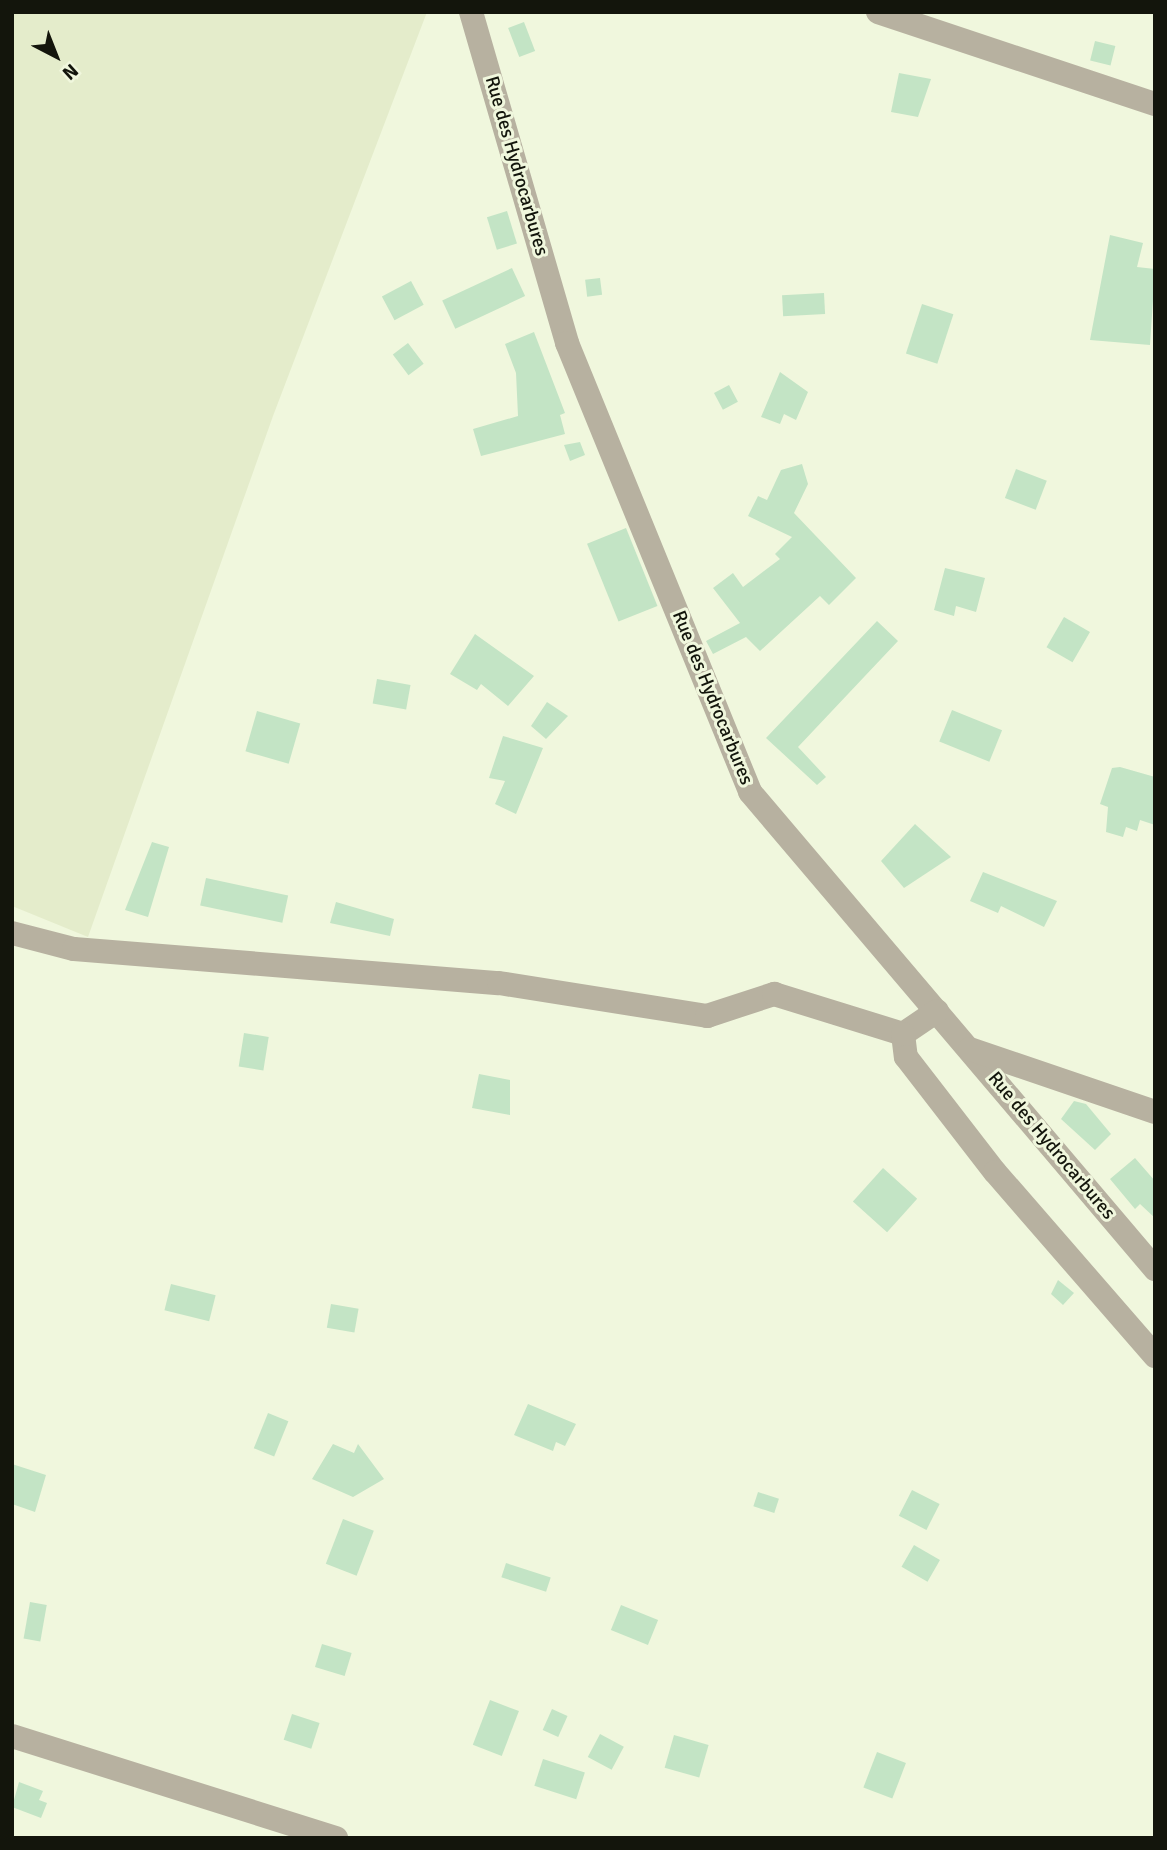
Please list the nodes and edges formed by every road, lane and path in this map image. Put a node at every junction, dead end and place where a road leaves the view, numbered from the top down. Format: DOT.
graph roads {
  1 [pos="471,12"];
  2 [pos="878,12"];
  3 [pos="1155,104"];
  4 [pos="12,933"];
  5 [pos="937,1011"];
  6 [pos="903,1034"];
  7 [pos="970,1049"];
  8 [pos="1155,1112"];
  9 [pos="1155,1269"];
  10 [pos="1155,1356"];
  11 [pos="12,1736"];
  12 [pos="337,1838"];
  1 -- 5 [label="street, Rue des Hydrocarbures"];
  2 -- 3 [label="street"];
  4 -- 6 [label="street"];
  5 -- 6 [label="street"];
  5 -- 7 [label="street, Rue des Hydrocarbures"];
  6 -- 10 [label="street"];
  7 -- 8 [label="street"];
  7 -- 9 [label="street, Rue des Hydrocarbures"];
  11 -- 12 [label="street"];
}
